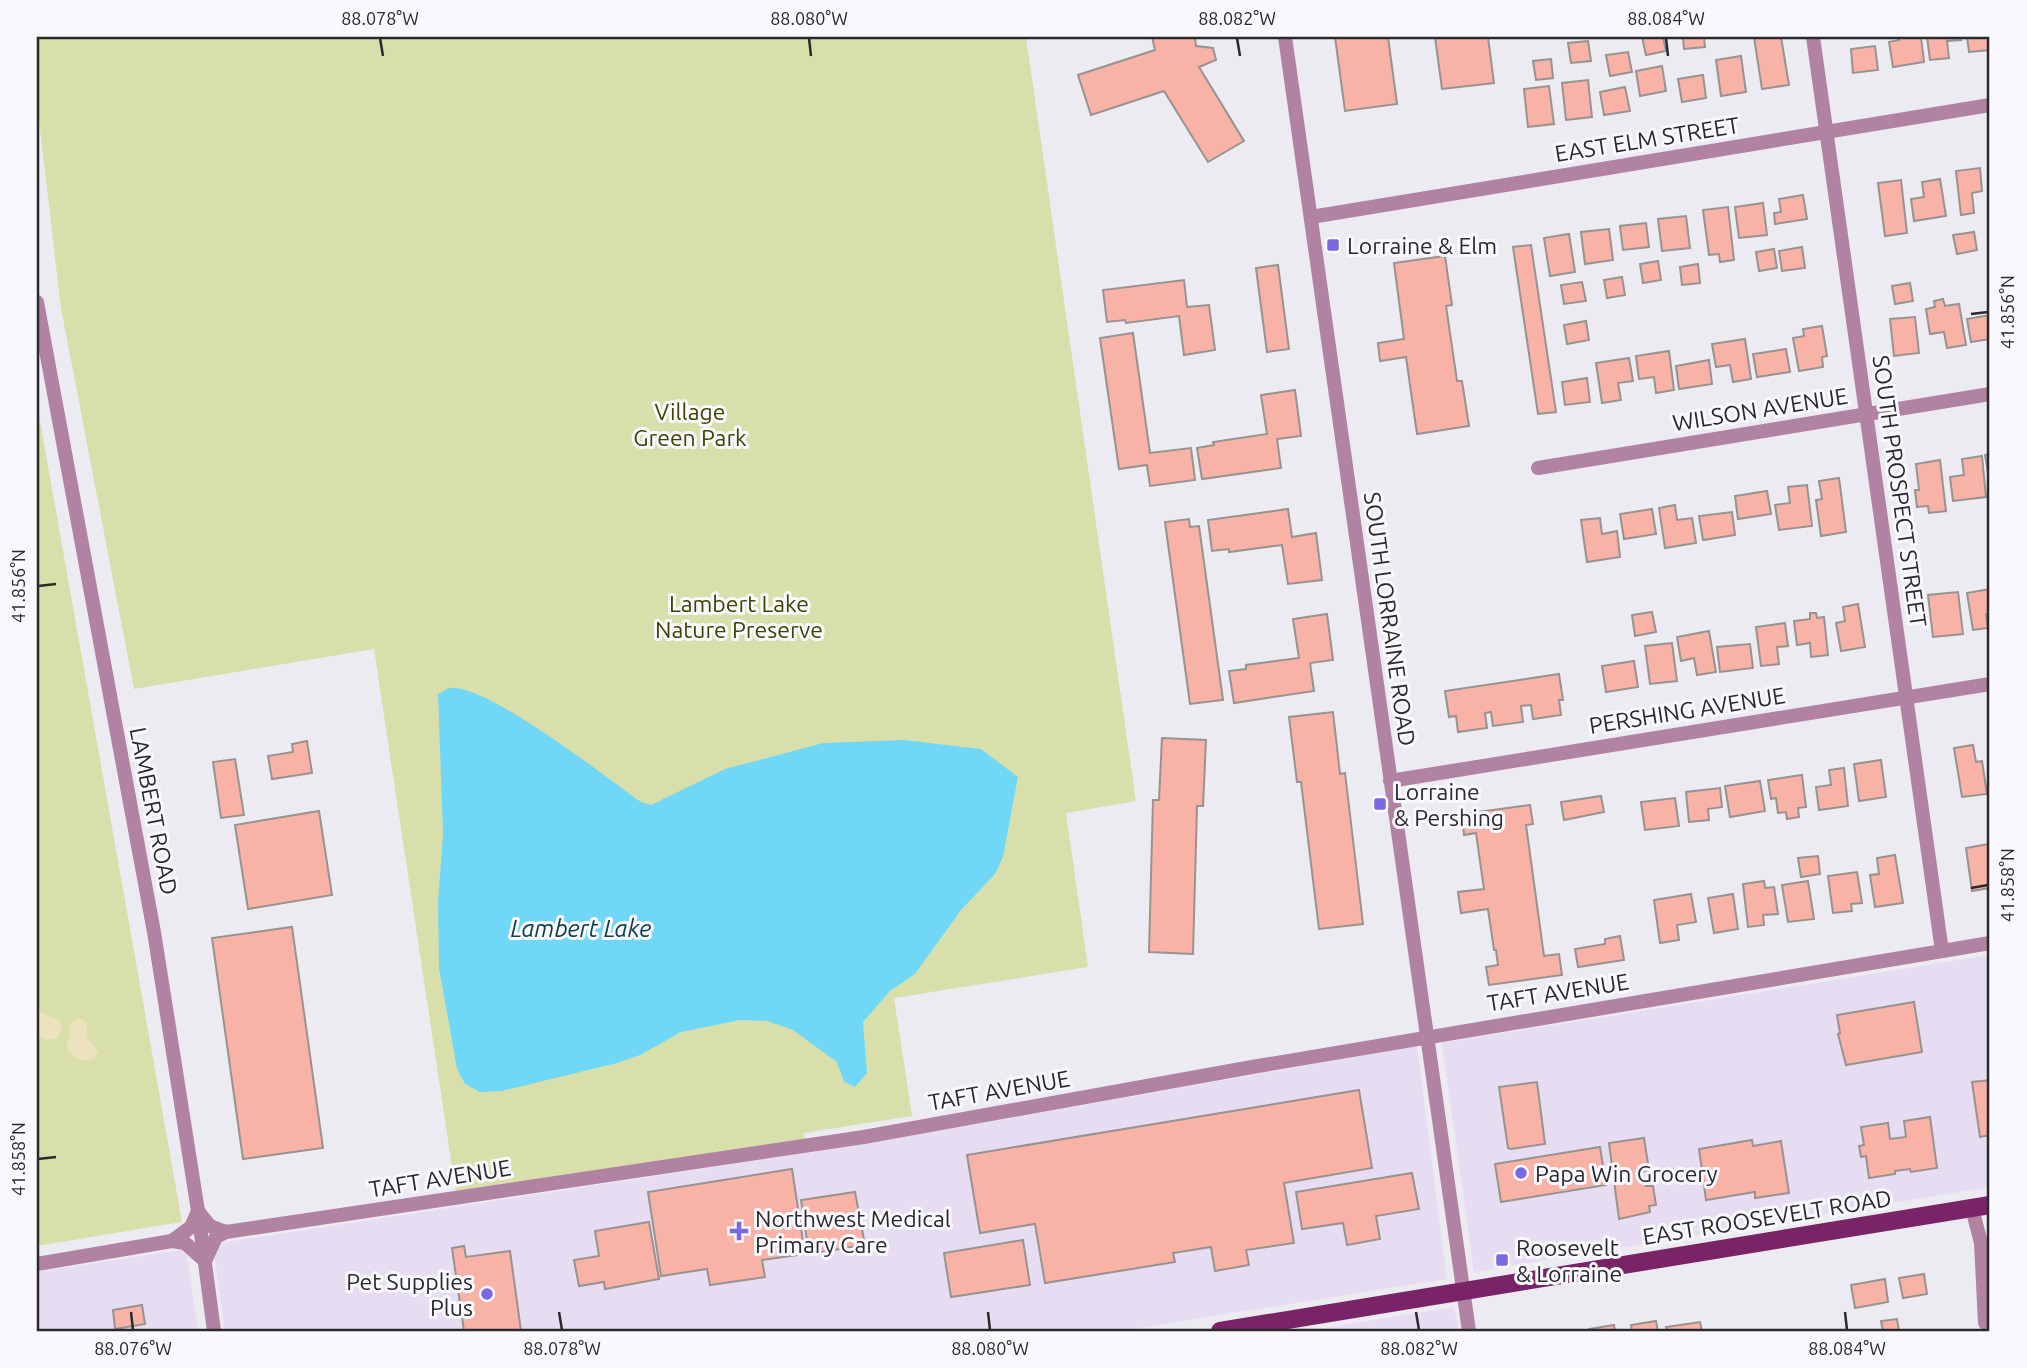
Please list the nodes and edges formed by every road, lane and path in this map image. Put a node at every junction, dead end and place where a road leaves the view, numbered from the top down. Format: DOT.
graph roads {
  1 [pos="1285,37"];
  2 [pos="1813,37"];
  3 [pos="1990,106"];
  4 [pos="1826,132"];
  5 [pos="1311,217"];
  6 [pos="37,302"];
  7 [pos="1990,394"];
  8 [pos="1866,415"];
  9 [pos="1538,468"];
  10 [pos="1990,684"];
  11 [pos="1906,698"];
  12 [pos="1390,781"];
  13 [pos="1990,943"];
  14 [pos="1942,951"];
  15 [pos="1426,1038"];
  16 [pos="1990,1205"];
  17 [pos="1972,1208"];
  18 [pos="198,1212"];
  19 [pos="226,1233"];
  20 [pos="173,1241"];
  21 [pos="205,1261"];
  22 [pos="37,1264"];
  23 [pos="1463,1292"];
  24 [pos="1986,1322"];
  25 [pos="214,1331"];
  26 [pos="1220,1331"];
  27 [pos="1469,1331"];
  1 -- 5 [label="street, SOUTH LORRAINE ROAD"];
  2 -- 4 [label="street, SOUTH PROSPECT STREET"];
  3 -- 4 [label="street, EAST ELM STREET"];
  4 -- 5 [label="street, EAST ELM STREET"];
  4 -- 8 [label="street, SOUTH PROSPECT STREET"];
  5 -- 12 [label="street, SOUTH LORRAINE ROAD"];
  6 -- 18 [label="street, LAMBERT ROAD"];
  7 -- 8 [label="street, WILSON AVENUE"];
  8 -- 9 [label="street, WILSON AVENUE"];
  8 -- 11 [label="street, SOUTH PROSPECT STREET"];
  10 -- 11 [label="street, PERSHING AVENUE"];
  11 -- 12 [label="street, PERSHING AVENUE"];
  11 -- 14 [label="street, SOUTH PROSPECT STREET"];
  12 -- 15 [label="street, SOUTH LORRAINE ROAD"];
  13 -- 14 [label="street, TAFT AVENUE"];
  14 -- 15 [label="street, TAFT AVENUE"];
  15 -- 19 [label="street, TAFT AVENUE"];
  15 -- 23 [label="street, SOUTH LORRAINE ROAD"];
  16 -- 17 [label="main road, EAST ROOSEVELT ROAD"];
  17 -- 23 [label="main road, EAST ROOSEVELT ROAD"];
  17 -- 24 [label="street"];
  18 -- 19 [label="street"];
  18 -- 20 [label="street"];
  18 -- 21 [label="street, LAMBERT ROAD"];
  19 -- 21 [label="street"];
  20 -- 21 [label="street"];
  20 -- 22 [label="street"];
  21 -- 25 [label="street, LAMBERT ROAD"];
  23 -- 26 [label="main road, EAST ROOSEVELT ROAD"];
  23 -- 27 [label="street, SOUTH LORRAINE ROAD"];
}
